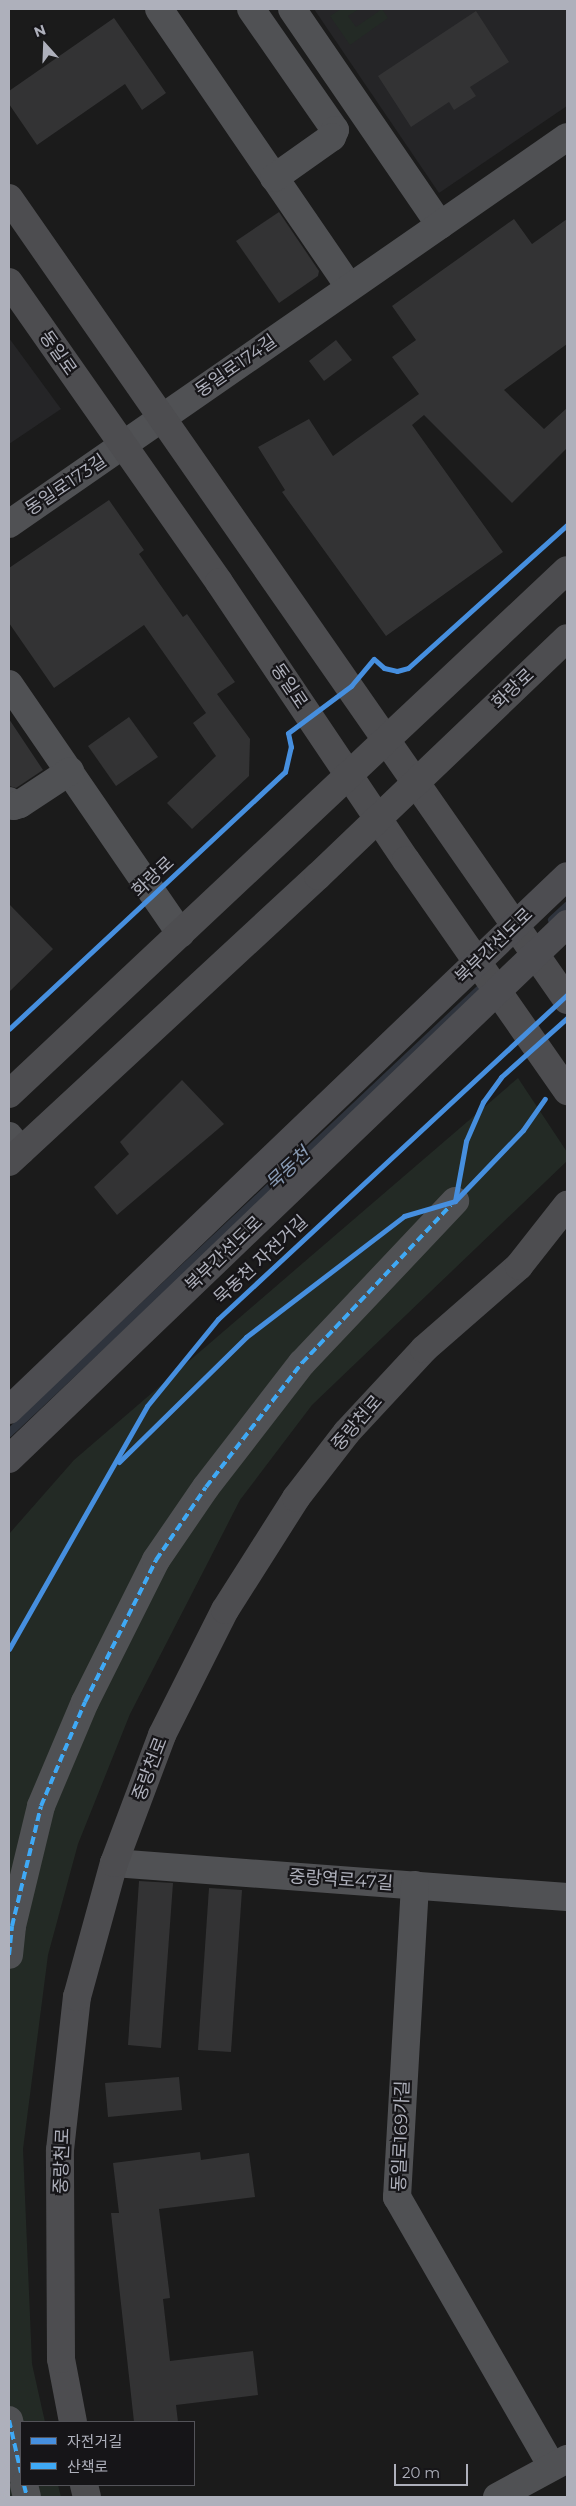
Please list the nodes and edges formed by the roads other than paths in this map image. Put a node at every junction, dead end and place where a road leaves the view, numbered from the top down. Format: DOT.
graph roads {
  1 [pos="159,9"];
  2 [pos="251,9"];
  3 [pos="292,9"];
  4 [pos="320,50"];
  5 [pos="293,69"];
  6 [pos="567,138"];
  7 [pos="274,178"];
  8 [pos="9,198"];
  9 [pos="440,225"];
  10 [pos="9,282"];
  11 [pos="349,287"];
  12 [pos="163,418"];
  13 [pos="123,447"];
  14 [pos="9,524"];
  15 [pos="567,570"];
  16 [pos="567,638"];
  17 [pos="9,684"];
  18 [pos="387,741"];
  19 [pos="70,771"];
  20 [pos="350,776"];
  21 [pos="415,782"];
  22 [pos="9,801"];
  23 [pos="378,818"];
  24 [pos="567,876"];
  25 [pos="567,924"];
  26 [pos="181,934"];
  27 [pos="567,1000"];
  28 [pos="567,1091"];
  29 [pos="9,1094"];
  30 [pos="13,1150"];
  31 [pos="455,1201"];
  32 [pos="567,1204"];
  33 [pos="567,1223"];
  34 [pos="542,1238"];
  35 [pos="9,1410"];
  36 [pos="9,1459"];
  37 [pos="114,1863"];
  38 [pos="415,1885"];
  39 [pos="567,1897"];
  40 [pos="9,1955"];
  41 [pos="9,2420"];
  42 [pos="73,2421"];
  43 [pos="560,2463"];
  44 [pos="20,2470"];
  45 [pos="497,2497"];
  1 -- 7 [label="street"];
  2 -- 5 [label="street"];
  3 -- 4 [label="street"];
  4 -- 5 [label="street"];
  4 -- 9 [label="street"];
  5 -- 7 [label="street"];
  6 -- 9 [label="street, 동일로174길"];
  7 -- 11 [label="street"];
  8 -- 12 [label="main road"];
  9 -- 11 [label="street, 동일로174길"];
  10 -- 13 [label="main road, 동일로"];
  11 -- 12 [label="street, 동일로174길"];
  12 -- 13 [label="street, 동일로174길"];
  12 -- 18 [label="main road"];
  13 -- 14 [label="street, 동일로173길"];
  13 -- 20 [label="main road, 동일로"];
  15 -- 18 [label="main road"];
  16 -- 21 [label="main road, 화랑로"];
  17 -- 19 [label="street, 화랑로"];
  18 -- 20 [label="main road"];
  18 -- 21 [label="main road"];
  19 -- 22 [label="street"];
  19 -- 26 [label="street, 화랑로"];
  20 -- 23 [label="main road, 동일로"];
  20 -- 26 [label="main road"];
  21 -- 23 [label="main road, 화랑로"];
  21 -- 27 [label="main road, bridge"];
  23 -- 28 [label="main road, 동일로, bridge"];
  23 -- 30 [label="main road, 화랑로"];
  24 -- 35 [label="highway, 북부간선도로, bridge"];
  25 -- 36 [label="highway, 북부간선도로, bridge"];
  26 -- 29 [label="main road"];
  31 -- 40 [label="street"];
  32 -- 34 [label="main road"];
  33 -- 34 [label="main road"];
  34 -- 37 [label="main road, 중랑천로"];
  37 -- 38 [label="street, 중랑역로47길"];
  37 -- 42 [label="main road, 중랑천로"];
  38 -- 39 [label="street, 중랑역로47길"];
  38 -- 43 [label="street, 동일로169가길"];
  41 -- 44 [label="street"];
  43 -- 45 [label="street"];
}
